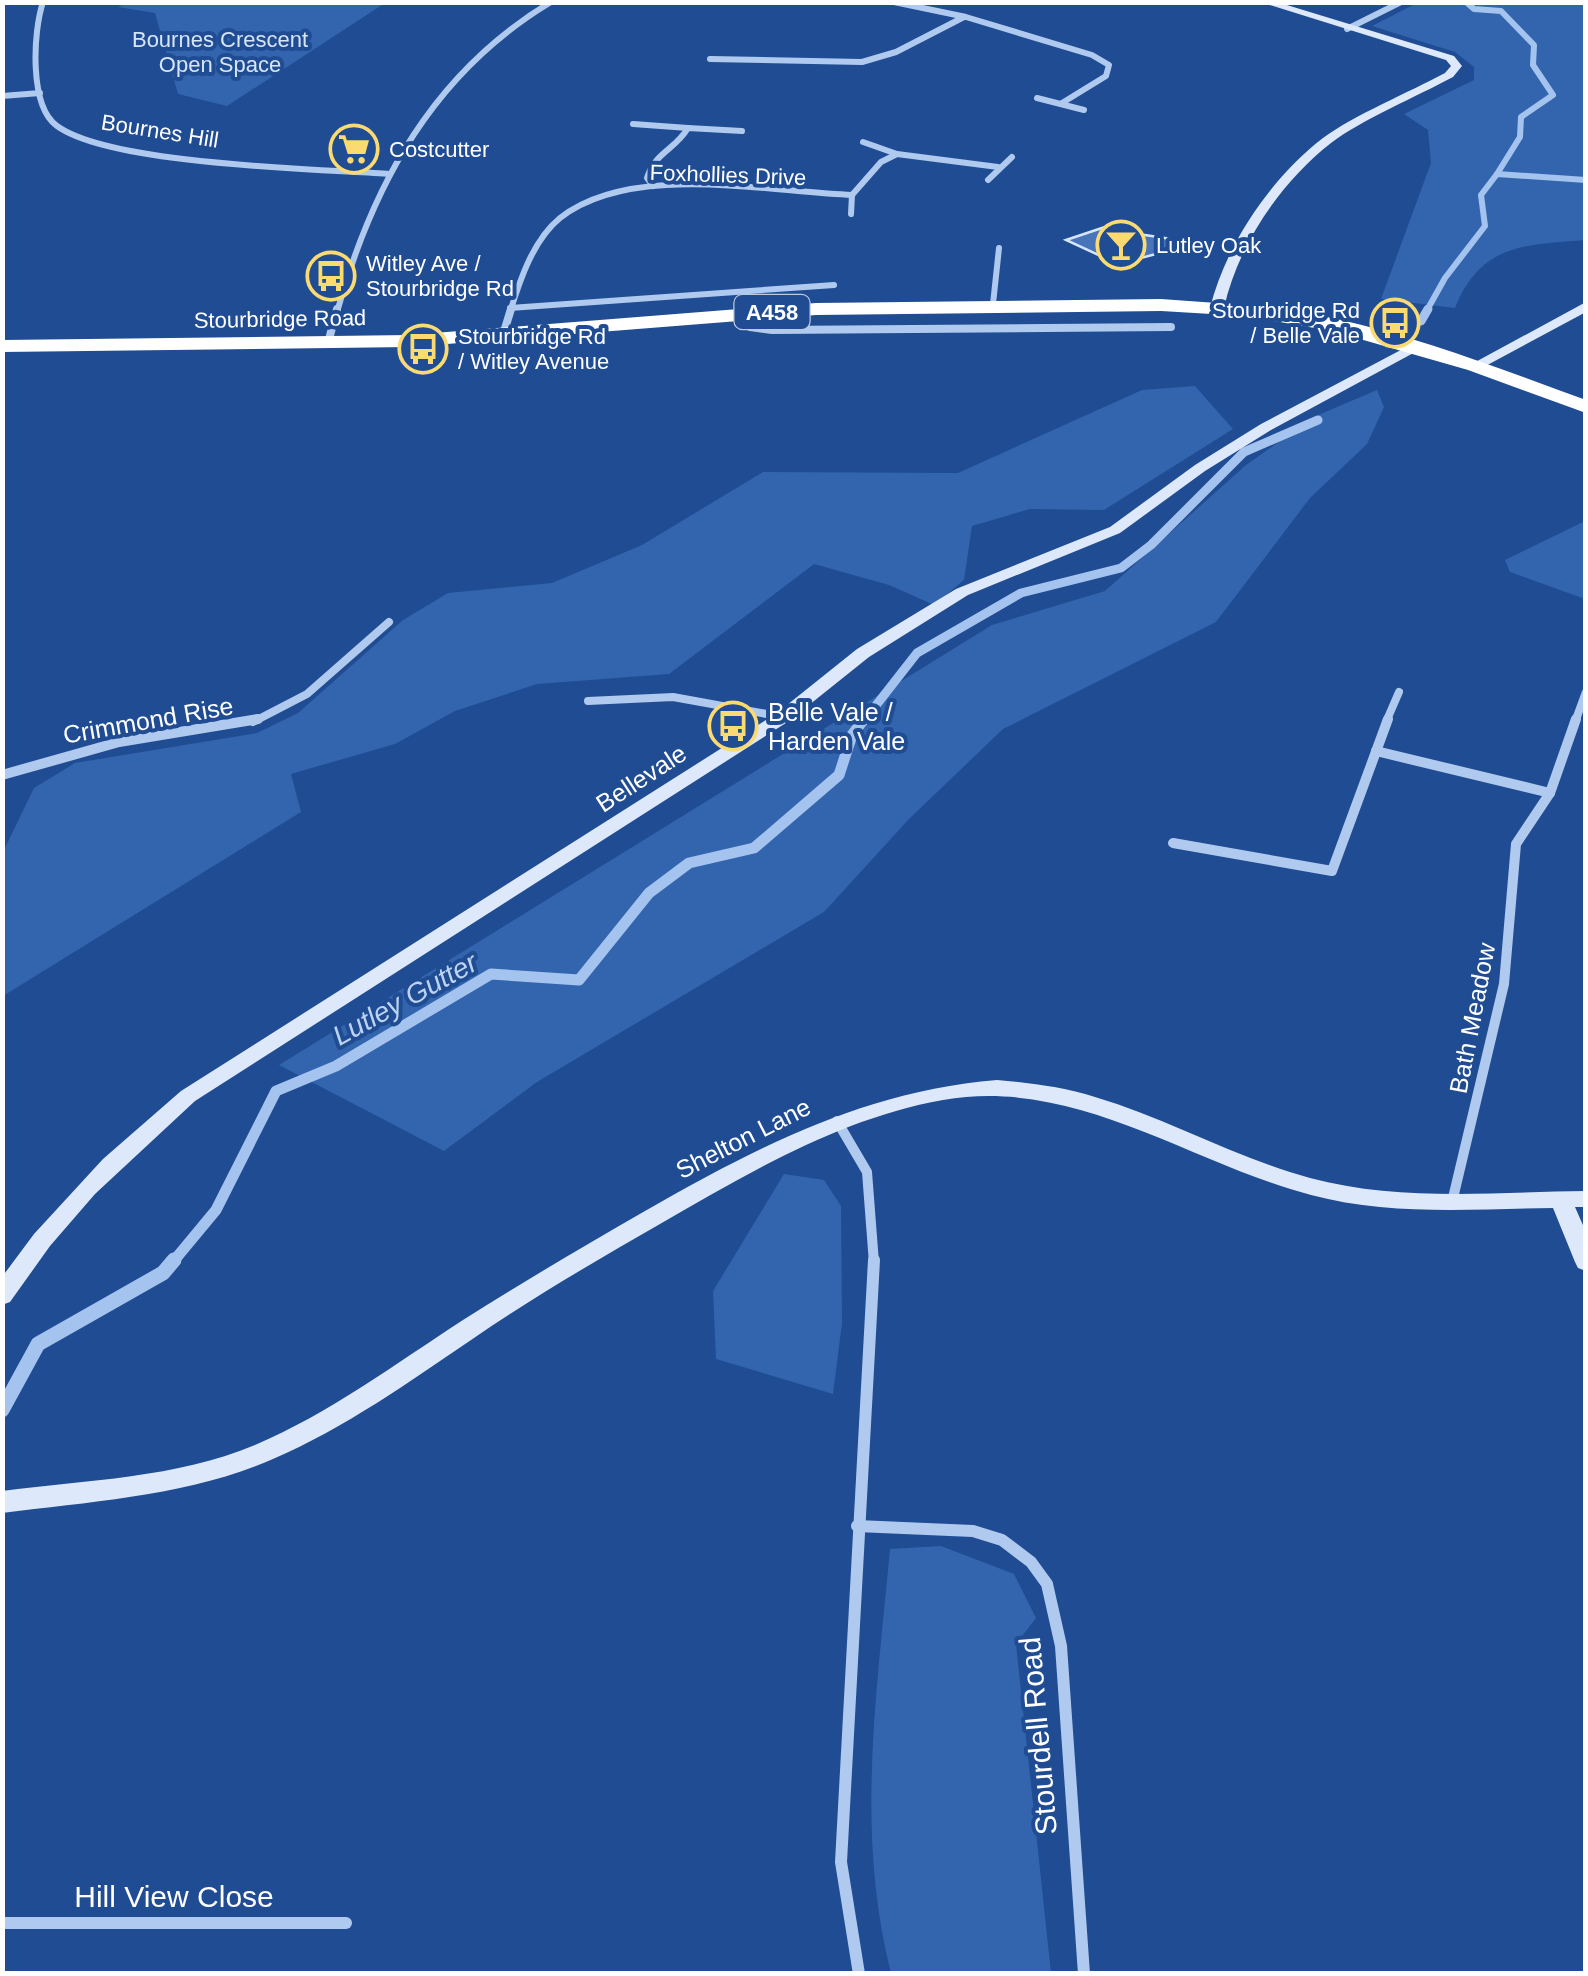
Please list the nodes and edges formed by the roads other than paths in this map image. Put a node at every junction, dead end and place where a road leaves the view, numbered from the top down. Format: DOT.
graph roads {
  1 [pos="43,2"];
  2 [pos="550,2"];
  3 [pos="894,2"];
  4 [pos="1266,2"];
  5 [pos="1401,2"];
  6 [pos="966,16"];
  7 [pos="1348,30"];
  8 [pos="712,48"];
  9 [pos="710,58"];
  10 [pos="706,67"];
  11 [pos="40,93"];
  12 [pos="2,96"];
  13 [pos="1037,98"];
  14 [pos="1062,104"];
  15 [pos="1084,110"];
  16 [pos="633,124"];
  17 [pos="688,128"];
  18 [pos="742,131"];
  19 [pos="863,142"];
  20 [pos="897,154"];
  21 [pos="1012,158"];
  22 [pos="998,168"];
  23 [pos="390,174"];
  24 [pos="988,180"];
  25 [pos="653,186"];
  26 [pos="852,195"];
  27 [pos="851,214"];
  28 [pos="999,248"];
  29 [pos="834,286"];
  30 [pos="993,304"];
  31 [pos="1586,306"];
  32 [pos="510,308"];
  33 [pos="1217,308"];
  34 [pos="736,314"];
  35 [pos="1171,327"];
  36 [pos="502,335"];
  37 [pos="328,344"];
  38 [pos="2,346"];
  39 [pos="1414,347"];
  40 [pos="1475,366"];
  41 [pos="1586,406"];
  42 [pos="388,622"];
  43 [pos="1399,692"];
  44 [pos="1586,692"];
  45 [pos="588,701"];
  46 [pos="783,717"];
  47 [pos="1376,751"];
  48 [pos="2,774"];
  49 [pos="1550,794"];
  50 [pos="1173,843"];
  51 [pos="838,1121"];
  52 [pos="1453,1198"];
  53 [pos="1561,1199"];
  54 [pos="1586,1200"];
  55 [pos="1586,1262"];
  56 [pos="2,1296"];
  57 [pos="2,1502"];
  58 [pos="858,1526"];
  59 [pos="2,1923"];
  60 [pos="346,1923"];
  61 [pos="859,1974"];
  62 [pos="1084,1974"];
  1 -- 11 [label="street"];
  2 -- 23 [label="street"];
  3 -- 6 [label="street"];
  4 -- 7 [label="street"];
  5 -- 7 [label="street"];
  6 -- 9 [label="street"];
  6 -- 14 [label="street"];
  7 -- 33 [label="street"];
  8 -- 9 [label="street"];
  9 -- 10 [label="street"];
  11 -- 12 [label="street"];
  11 -- 23 [label="street, Bournes Hill"];
  13 -- 14 [label="street"];
  14 -- 15 [label="street"];
  16 -- 17 [label="street"];
  17 -- 18 [label="street"];
  17 -- 25 [label="street"];
  19 -- 20 [label="street"];
  20 -- 22 [label="street"];
  20 -- 26 [label="street"];
  21 -- 22 [label="street"];
  22 -- 24 [label="street"];
  23 -- 37 [label="street"];
  25 -- 26 [label="street, Foxhollies Drive"];
  25 -- 32 [label="street, Foxhollies Drive"];
  26 -- 27 [label="street"];
  28 -- 30 [label="street"];
  29 -- 32 [label="street"];
  30 -- 33 [label="highway, Stourbridge Road / A458"];
  30 -- 34 [label="highway, Stourbridge Road / A458"];
  31 -- 40 [label="street"];
  32 -- 36 [label="street, Foxhollies Drive"];
  33 -- 39 [label="highway, Stourbridge Road / A458"];
  34 -- 35 [label="street, Stourbridge Road"];
  34 -- 36 [label="highway, Stourbridge Road / A458"];
  36 -- 37 [label="highway, Stourbridge Road / A458"];
  37 -- 38 [label="highway, Stourbridge Road / A458"];
  39 -- 40 [label="highway, A458"];
  39 -- 46 [label="street, Bellevale"];
  40 -- 41 [label="highway, A458"];
  42 -- 48 [label="street, Crimmond Rise"];
  43 -- 47 [label="street"];
  44 -- 49 [label="street, Bath Meadow"];
  45 -- 46 [label="street"];
  46 -- 56 [label="street, Bellevale"];
  47 -- 49 [label="street"];
  47 -- 50 [label="street"];
  49 -- 52 [label="street, Bath Meadow"];
  51 -- 52 [label="street, Shelton Lane"];
  51 -- 57 [label="street, Shelton Lane"];
  51 -- 58 [label="street"];
  52 -- 53 [label="street, Shelton Lane"];
  53 -- 54 [label="street, Shelton Lane"];
  53 -- 55 [label="street"];
  58 -- 61 [label="street"];
  58 -- 62 [label="street, Stourdell Road"];
  59 -- 60 [label="street, Hill View Close"];
}
